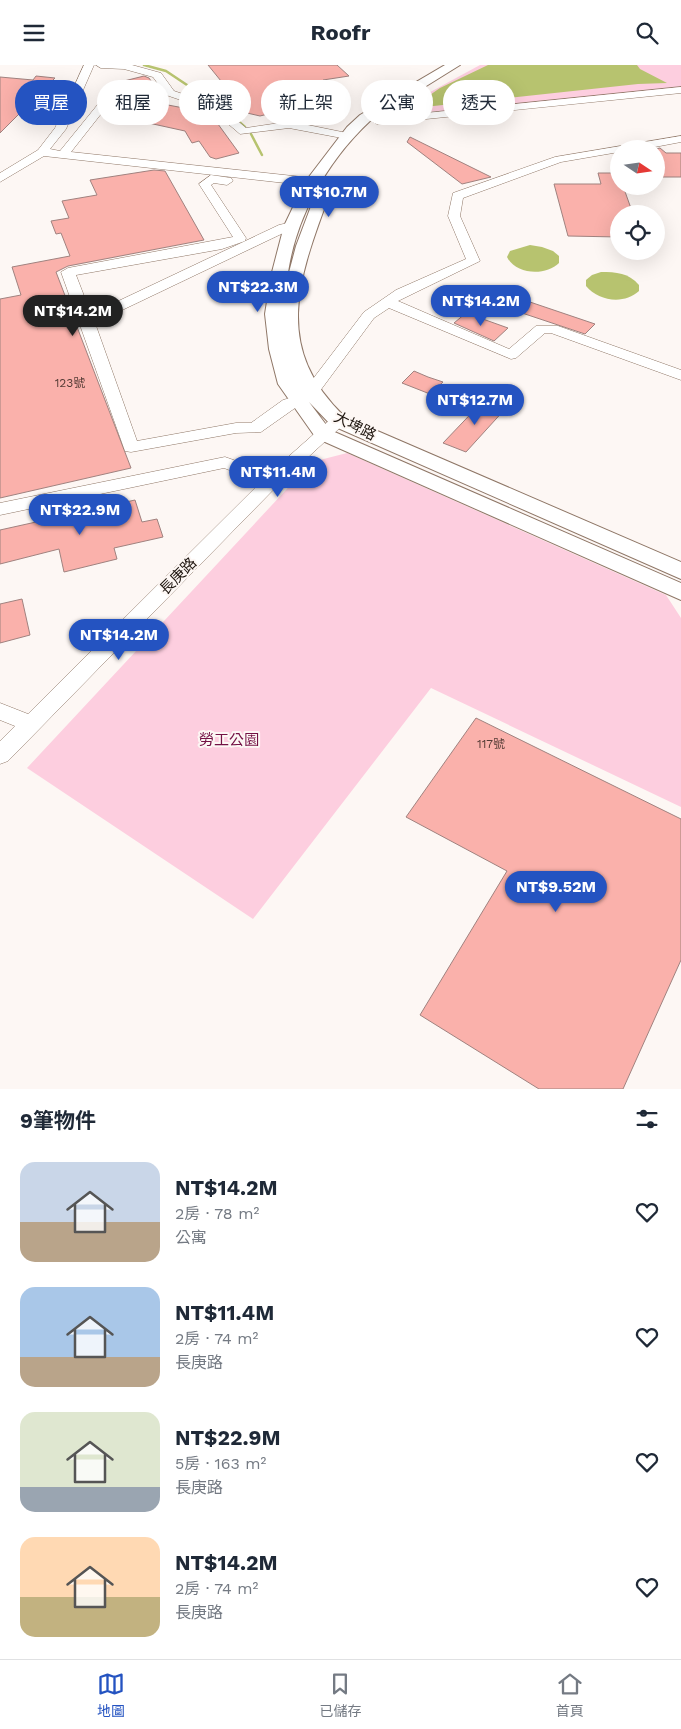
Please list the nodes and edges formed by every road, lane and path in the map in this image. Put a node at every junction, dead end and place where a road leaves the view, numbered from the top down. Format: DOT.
graph roads {
  1 [pos="89,65"];
  2 [pos="101,65"];
  3 [pos="454,65"];
  4 [pos="469,65"];
  5 [pos="433,87"];
  6 [pos="681,91"];
  7 [pos="97,112"];
  8 [pos="433,115"];
  9 [pos="278,125"];
  10 [pos="308,125"];
  11 [pos="373,125"];
  12 [pos="349,133"];
  13 [pos="681,139"];
  14 [pos="665,142"];
  15 [pos="610,151"];
  16 [pos="42,152"];
  17 [pos="64,153"];
  18 [pos="0,178"];
  19 [pos="310,185"];
  20 [pos="288,227"];
  21 [pos="207,237"];
  22 [pos="240,238"];
  23 [pos="388,302"];
  24 [pos="87,321"];
  25 [pos="681,375"];
  26 [pos="304,396"];
  27 [pos="330,428"];
  28 [pos="273,481"];
  29 [pos="0,509"];
  30 [pos="681,571"];
  31 [pos="681,592"];
  32 [pos="0,711"];
  33 [pos="30,724"];
  34 [pos="0,755"];
  1 -- 16 [label="street"];
  2 -- 9 [label="street"];
  3 -- 12 [label="main road, 大埤路"];
  4 -- 5 [label="main road, 大埤路"];
  6 -- 8 [label="street"];
  7 -- 17 [label="street"];
  10 -- 12 [label="street"];
  11 -- 26 [label="main road, 大埤路"];
  12 -- 19 [label="main road, 大埤路"];
  13 -- 14 [label="street"];
  15 -- 23 [label="street"];
  16 -- 17 [label="street"];
  16 -- 18 [label="street"];
  17 -- 19 [label="street"];
  19 -- 20 [label="main road, 大埤路"];
  19 -- 22 [label="street"];
  20 -- 22 [label="street"];
  20 -- 24 [label="street"];
  20 -- 26 [label="main road, 大埤路"];
  21 -- 22 [label="street"];
  22 -- 24 [label="street"];
  23 -- 25 [label="street"];
  23 -- 26 [label="street"];
  24 -- 26 [label="street"];
  26 -- 27 [label="main road, 大埤路"];
  27 -- 28 [label="street, 長庚路"];
  27 -- 30 [label="main road, 大埤路"];
  27 -- 31 [label="main road, 大埤路"];
  28 -- 29 [label="street"];
  28 -- 33 [label="street, 長庚路"];
  32 -- 33 [label="street"];
  33 -- 34 [label="street, 長庚路"];
}
